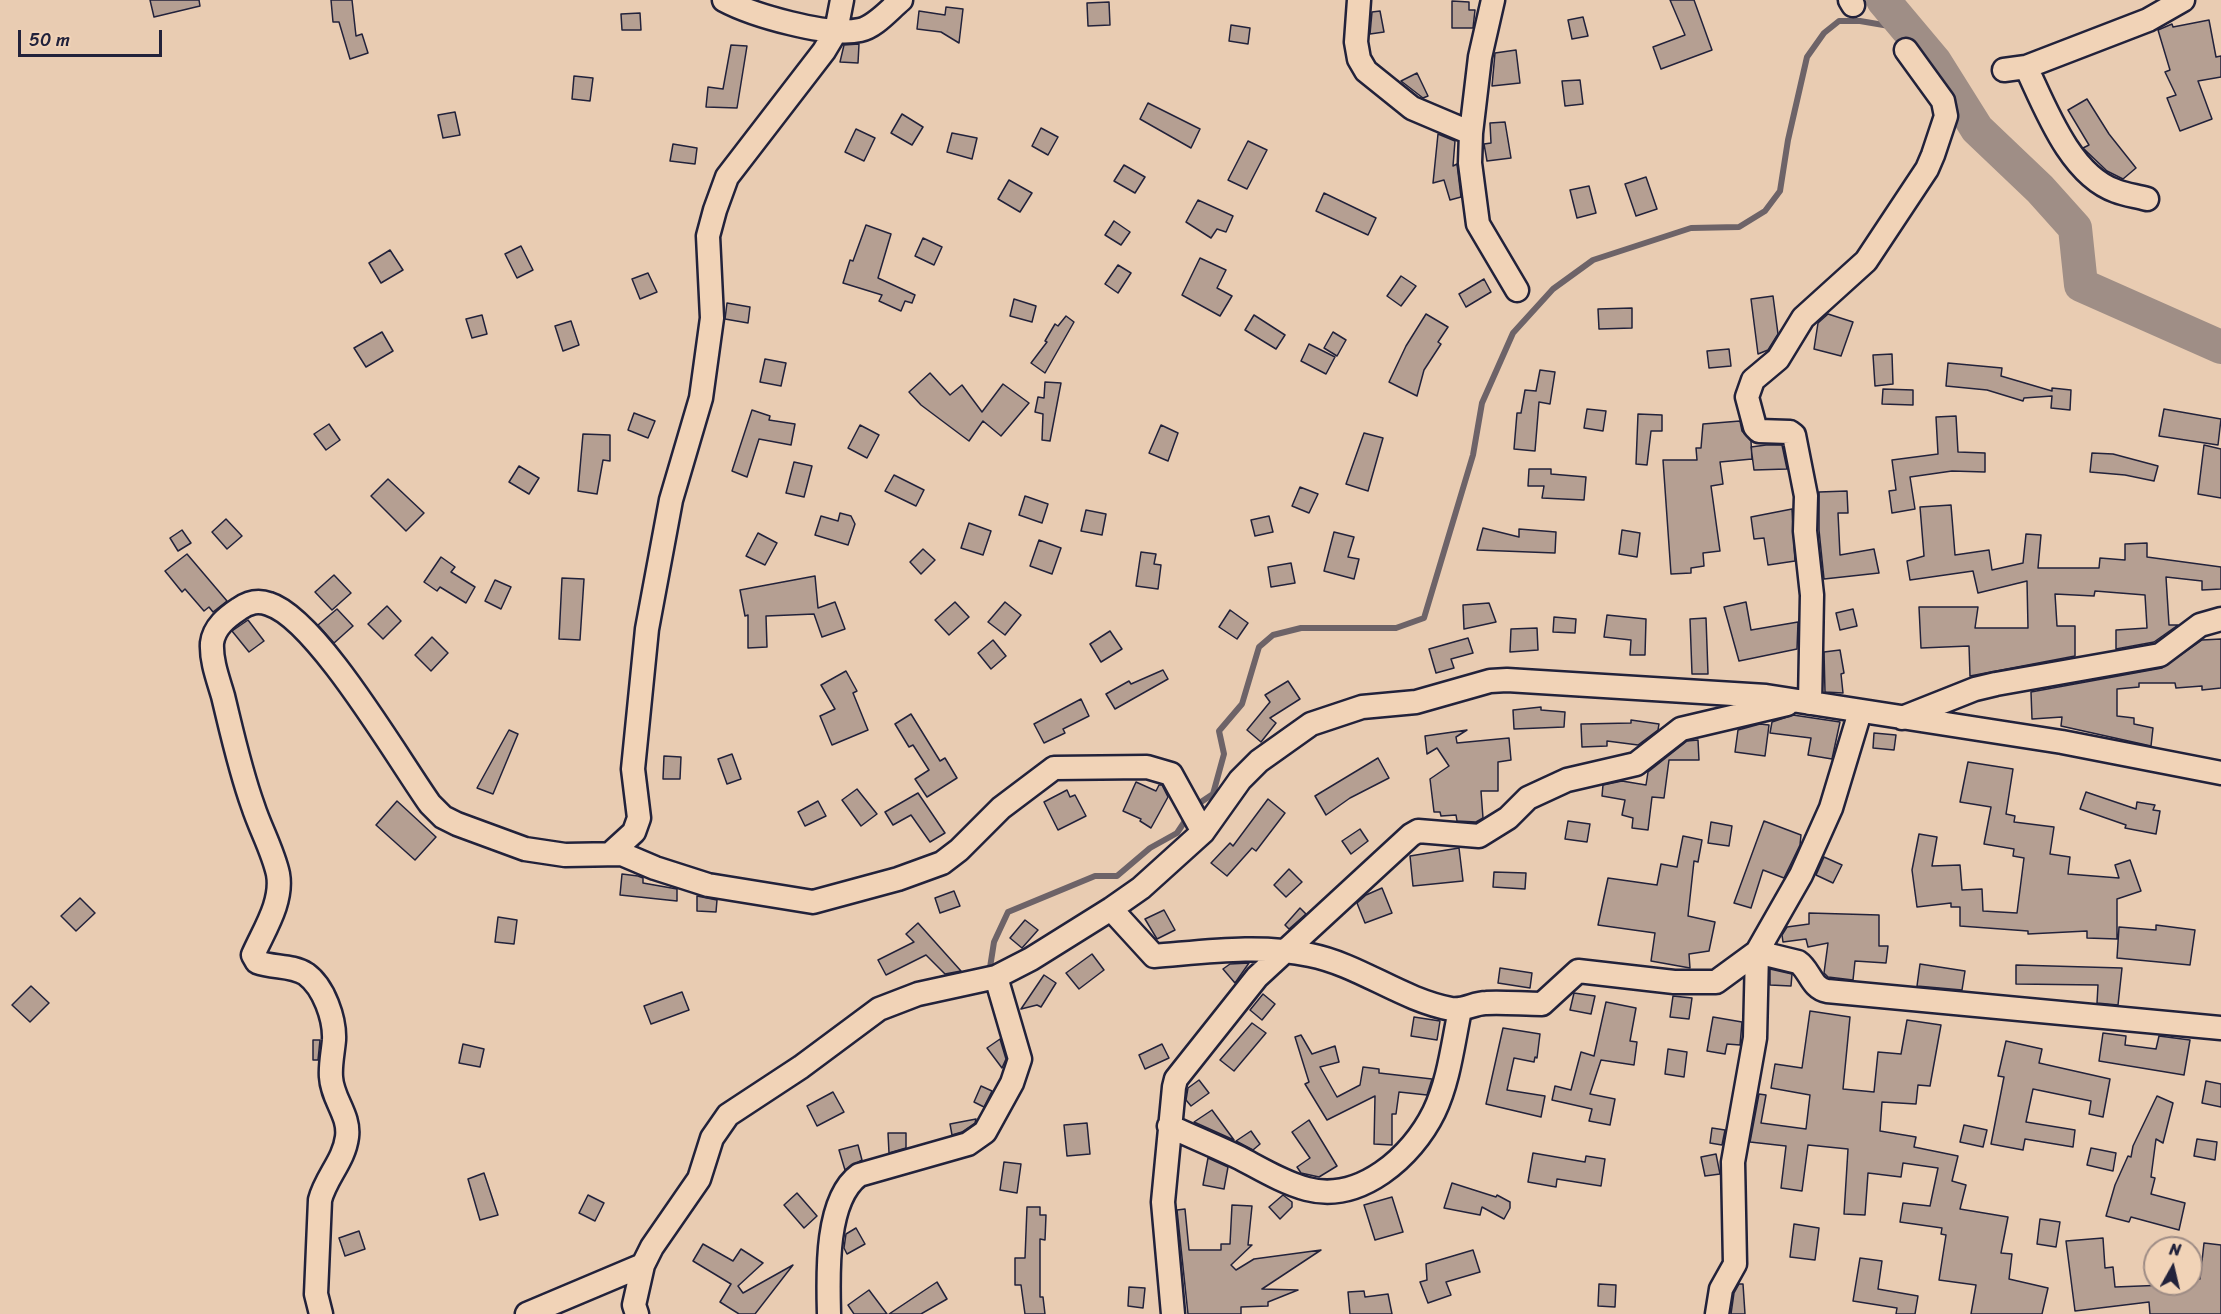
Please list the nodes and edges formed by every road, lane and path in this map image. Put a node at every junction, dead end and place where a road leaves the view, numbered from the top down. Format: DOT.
graph roads {
  1 [pos="724,0"];
  2 [pos="842,0"];
  3 [pos="901,0"];
  4 [pos="1359,0"];
  5 [pos="1493,0"];
  6 [pos="2183,0"];
  7 [pos="836,31"];
  8 [pos="1906,50"];
  9 [pos="1471,133"];
  10 [pos="2147,199"];
  11 [pos="1517,290"];
  12 [pos="2221,619"];
  13 [pos="1803,702"];
  14 [pos="1860,712"];
  15 [pos="1900,718"];
  16 [pos="2221,773"];
  17 [pos="1203,832"];
  18 [pos="611,853"];
  19 [pos="1111,909"];
  20 [pos="1286,952"];
  21 [pos="1757,952"];
  22 [pos="996,977"];
  23 [pos="1460,1010"];
  24 [pos="2221,1028"];
  25 [pos="1169,1126"];
  26 [pos="643,1265"];
  27 [pos="321,1314"];
  28 [pos="527,1314"];
  29 [pos="637,1314"];
  30 [pos="829,1314"];
  31 [pos="1173,1314"];
  32 [pos="1717,1314"];
  1 -- 7 [label="street"];
  2 -- 7 [label="street"];
  3 -- 7 [label="street"];
  4 -- 9 [label="street"];
  5 -- 9 [label="street"];
  6 -- 10 [label="street"];
  7 -- 18 [label="street"];
  8 -- 13 [label="street"];
  9 -- 11 [label="street"];
  12 -- 15 [label="street"];
  13 -- 14 [label="street"];
  13 -- 17 [label="street"];
  13 -- 20 [label="street"];
  14 -- 15 [label="street"];
  14 -- 21 [label="street"];
  15 -- 16 [label="street"];
  17 -- 18 [label="street"];
  17 -- 19 [label="street"];
  18 -- 27 [label="street"];
  19 -- 20 [label="street"];
  19 -- 22 [label="street"];
  20 -- 23 [label="street"];
  20 -- 25 [label="street"];
  21 -- 23 [label="street"];
  21 -- 24 [label="street"];
  21 -- 32 [label="street"];
  22 -- 26 [label="street"];
  22 -- 30 [label="street"];
  23 -- 25 [label="street"];
  25 -- 31 [label="street"];
  26 -- 28 [label="street"];
  26 -- 29 [label="street"];
}
